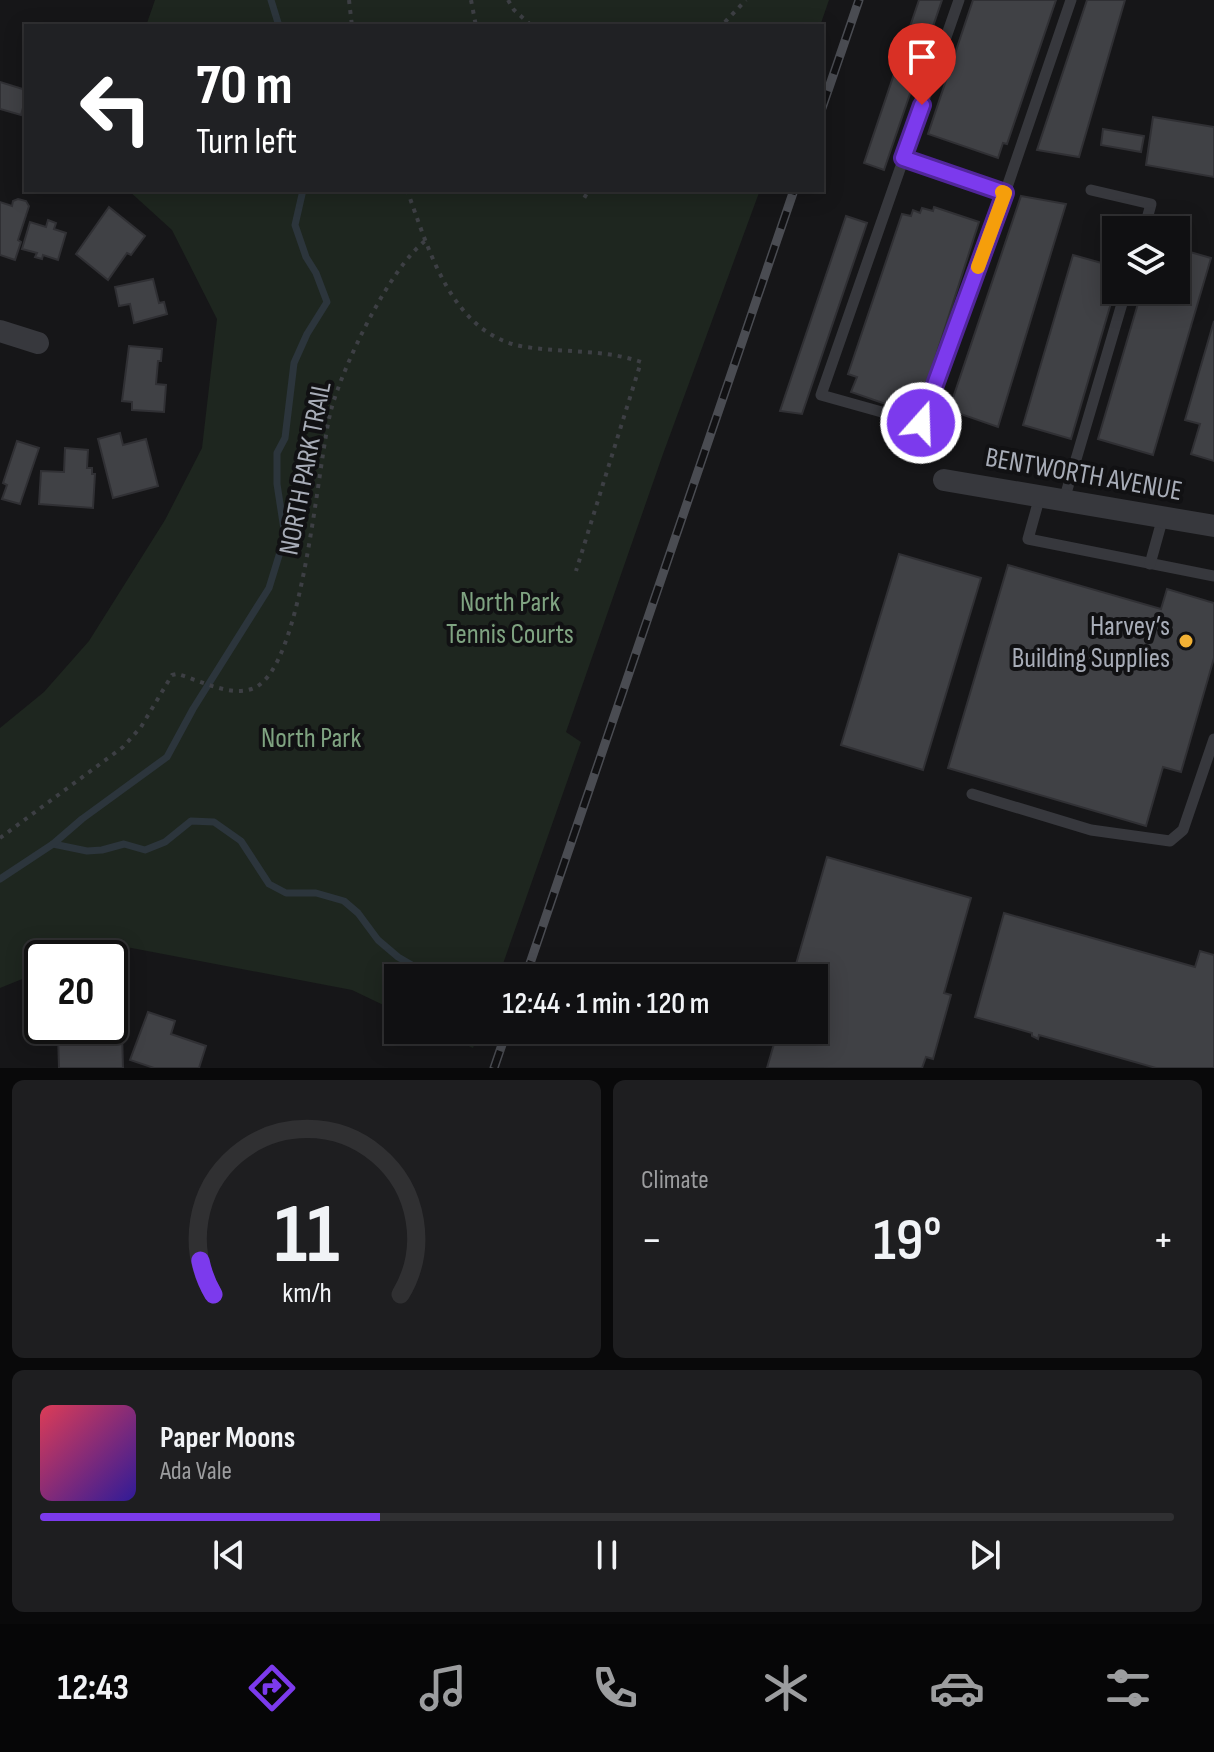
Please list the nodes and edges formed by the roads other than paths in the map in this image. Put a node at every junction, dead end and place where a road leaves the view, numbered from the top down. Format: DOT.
graph roads {
  1 [pos="959,0"];
  2 [pos="1071,0"];
  3 [pos="903,158"];
  4 [pos="1091,190"];
  5 [pos="1005,193"];
  6 [pos="1148,216"];
  7 [pos="1122,304"];
  8 [pos="0,331"];
  9 [pos="38,343"];
  10 [pos="944,480"];
  11 [pos="1040,496"];
  12 [pos="1064,500"];
  13 [pos="1163,517"];
  14 [pos="1214,526"];
  15 [pos="1150,564"];
  16 [pos="1214,576"];
  17 [pos="1214,739"];
  18 [pos="972,794"];
  1 -- 3 [label="lane"];
  2 -- 5 [label="lane"];
  3 -- 5 [label="lane"];
  3 -- 5 [label="lane"];
  4 -- 6 [label="lane"];
  7 -- 12 [label="lane"];
  8 -- 9 [label="street"];
  10 -- 11 [label="street, BENTWORTH AVENUE"];
  11 -- 12 [label="street, BENTWORTH AVENUE"];
  11 -- 15 [label="lane"];
  12 -- 13 [label="street, BENTWORTH AVENUE"];
  13 -- 14 [label="street, BENTWORTH AVENUE"];
  13 -- 15 [label="lane"];
  15 -- 16 [label="lane"];
  17 -- 18 [label="lane"];
}
